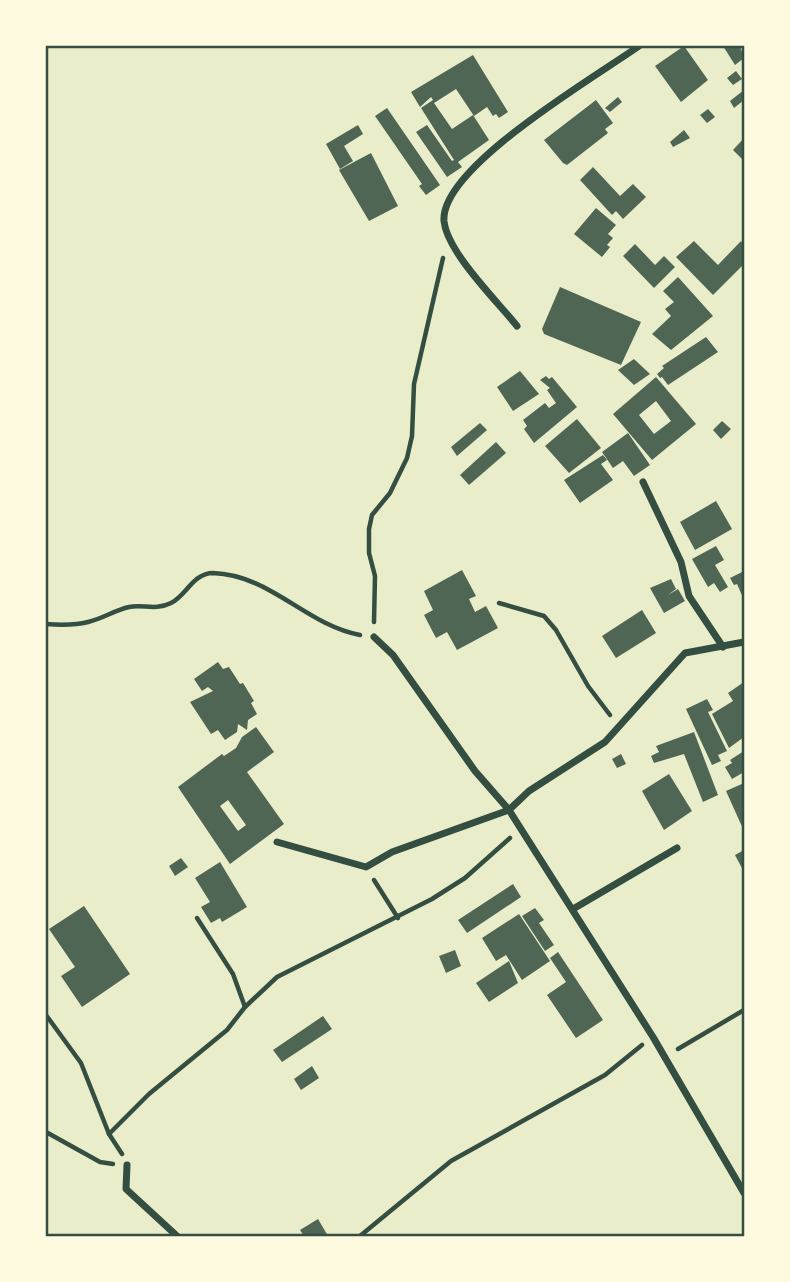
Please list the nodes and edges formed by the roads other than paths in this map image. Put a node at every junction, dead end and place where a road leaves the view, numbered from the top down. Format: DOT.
graph roads {
  1 [pos="639,46"];
  2 [pos="517,326"];
  3 [pos="643,482"];
  4 [pos="374,637"];
  5 [pos="744,642"];
  6 [pos="723,647"];
  7 [pos="509,810"];
  8 [pos="277,842"];
  9 [pos="677,848"];
  10 [pos="573,909"];
  11 [pos="127,1165"];
  12 [pos="744,1193"];
  13 [pos="177,1237"];
  1 -- 2 [label="street"];
  3 -- 6 [label="street"];
  4 -- 7 [label="street"];
  5 -- 6 [label="street"];
  6 -- 7 [label="street"];
  7 -- 8 [label="street"];
  7 -- 10 [label="street"];
  9 -- 10 [label="street"];
  10 -- 12 [label="street"];
  11 -- 13 [label="street"];
}
